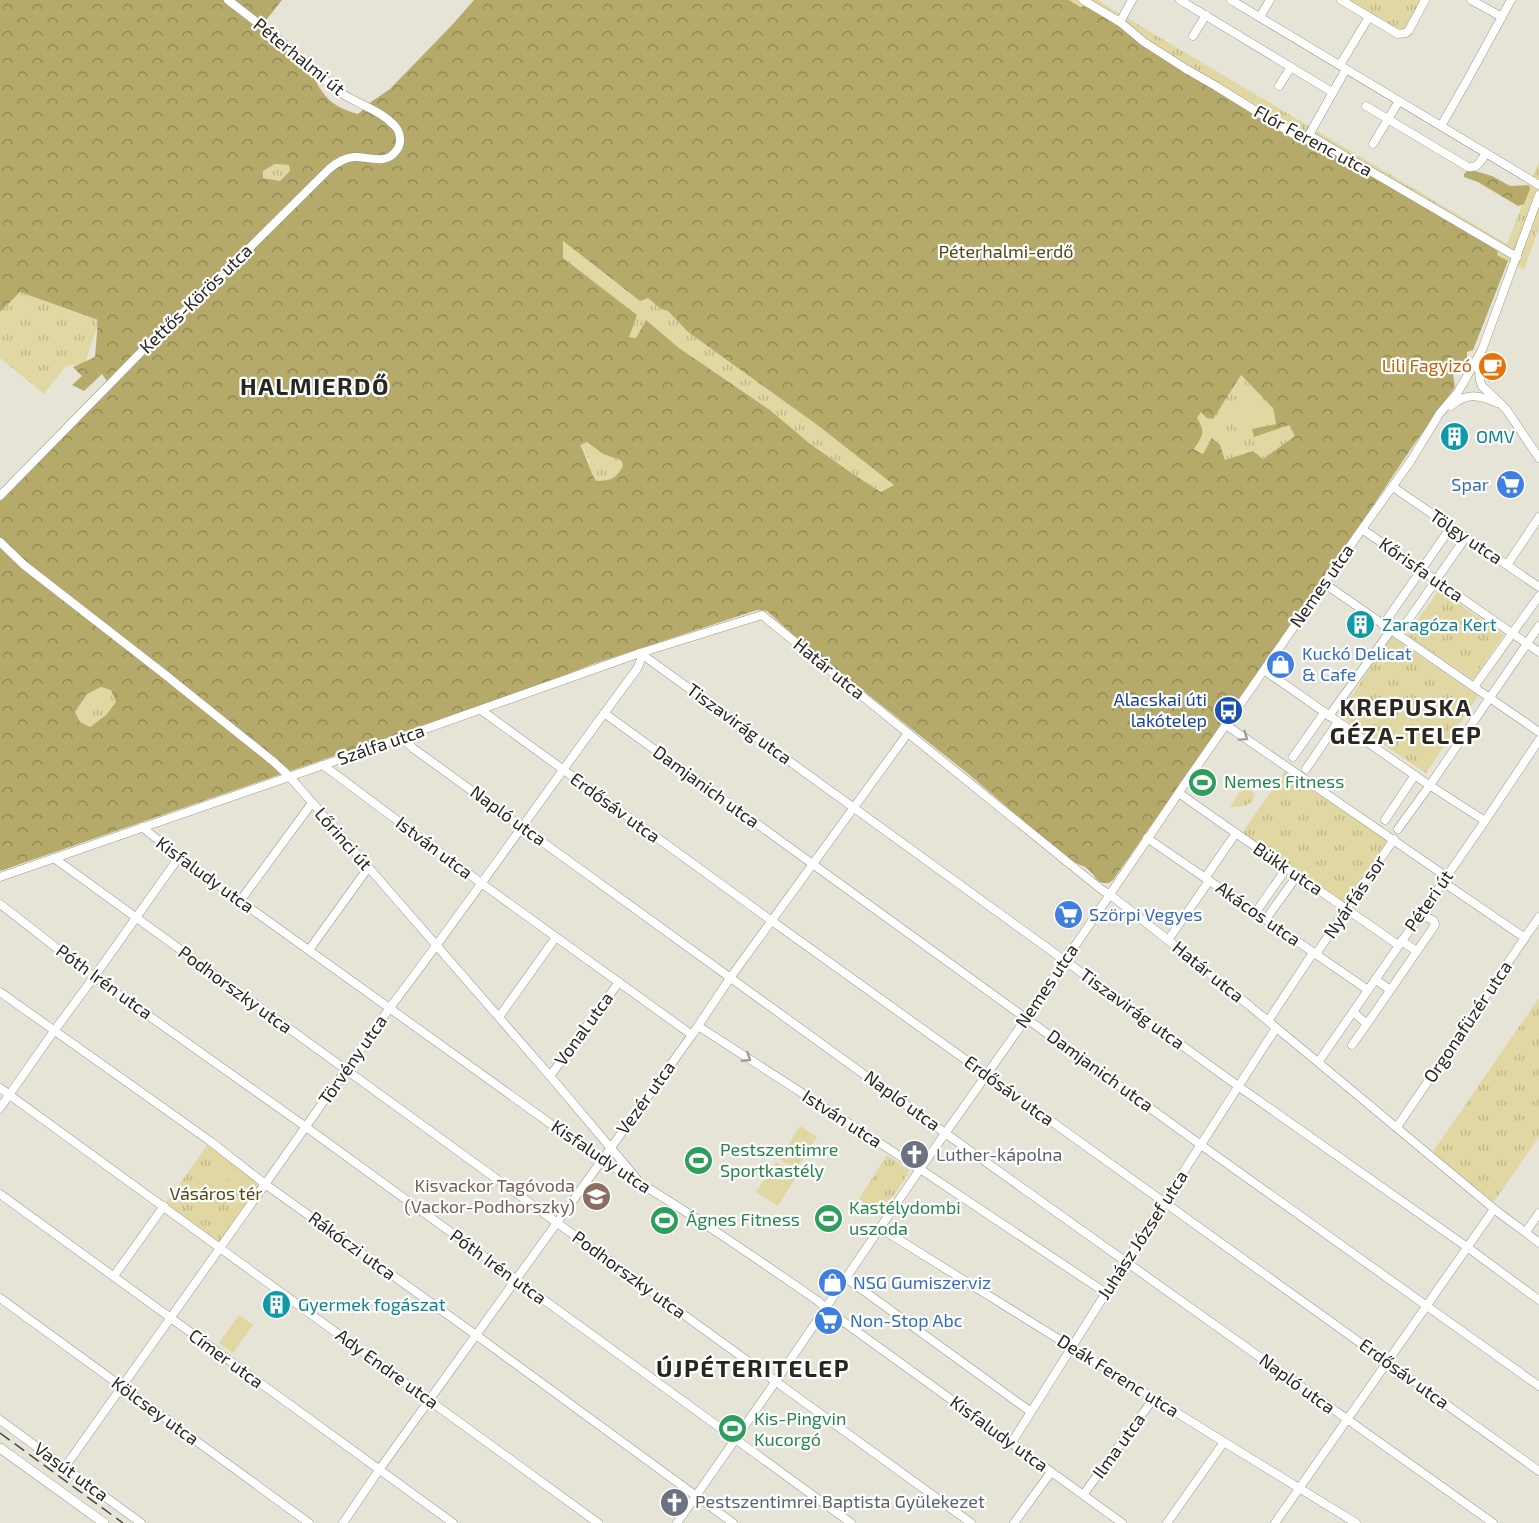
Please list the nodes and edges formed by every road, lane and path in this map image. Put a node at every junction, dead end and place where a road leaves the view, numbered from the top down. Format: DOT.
graph roads {
  1 [pos="228,0"];
  2 [pos="1083,0"];
  3 [pos="1132,0"];
  4 [pos="1180,0"];
  5 [pos="1231,0"];
  6 [pos="1270,0"];
  7 [pos="1341,0"];
  8 [pos="1425,0"];
  9 [pos="1471,0"];
  10 [pos="1510,0"];
  11 [pos="1206,15"];
  12 [pos="1260,17"];
  13 [pos="1369,17"];
  14 [pos="1502,17"];
  15 [pos="1120,22"];
  16 [pos="1193,36"];
  17 [pos="1291,67"];
  18 [pos="1343,67"];
  19 [pos="1279,86"];
  20 [pos="1332,92"];
  21 [pos="1399,101"];
  22 [pos="1366,106"];
  23 [pos="1388,119"];
  24 [pos="1441,126"];
  25 [pos="400,134"];
  26 [pos="1309,135"];
  27 [pos="1373,144"];
  28 [pos="1486,153"];
  29 [pos="1539,185"];
  30 [pos="1539,195"];
  31 [pos="1517,257"];
  32 [pos="1478,359"];
  33 [pos="1464,381"];
  34 [pos="1481,383"];
  35 [pos="1472,396"];
  36 [pos="1502,405"];
  37 [pos="1417,450"];
  38 [pos="1539,458"];
  39 [pos="1393,487"];
  40 [pos="0,496"];
  41 [pos="1539,517"];
  42 [pos="1451,527"];
  43 [pos="1362,529"];
  44 [pos="1466,537"];
  45 [pos="0,542"];
  46 [pos="1507,565"];
  47 [pos="1421,570"];
  48 [pos="1436,581"];
  49 [pos="1325,584"];
  50 [pos="1539,587"];
  51 [pos="1539,596"];
  52 [pos="762,615"];
  53 [pos="1539,626"];
  54 [pos="1391,630"];
  55 [pos="1512,634"];
  56 [pos="1527,643"];
  57 [pos="1539,652"];
  58 [pos="642,654"];
  59 [pos="1264,670"];
  60 [pos="1474,687"];
  61 [pos="1489,698"];
  62 [pos="481,710"];
  63 [pos="604,713"];
  64 [pos="1327,715"];
  65 [pos="1338,722"];
  66 [pos="1226,725"];
  67 [pos="1539,732"];
  68 [pos="908,733"];
  69 [pos="402,738"];
  70 [pos="1539,740"];
  71 [pos="1293,757"];
  72 [pos="323,765"];
  73 [pos="1306,769"];
  74 [pos="562,770"];
  75 [pos="1415,775"];
  76 [pos="289,776"];
  77 [pos="1430,786"];
  78 [pos="1179,793"];
  79 [pos="312,803"];
  80 [pos="854,808"];
  81 [pos="1384,820"];
  82 [pos="1485,822"];
  83 [pos="522,826"];
  84 [pos="142,827"];
  85 [pos="1398,829"];
  86 [pos="1236,833"];
  87 [pos="1148,838"];
  88 [pos="1394,839"];
  89 [pos="179,857"];
  90 [pos="54,858"];
  91 [pos="813,865"];
  92 [pos="368,868"];
  93 [pos="1286,869"];
  94 [pos="1297,876"];
  95 [pos="0,877"];
  96 [pos="1207,879"];
  97 [pos="1445,879"];
  98 [pos="482,883"];
  99 [pos="1109,894"];
  100 [pos="240,901"];
  101 [pos="0,904"];
  102 [pos="1347,909"];
  103 [pos="1256,912"];
  104 [pos="1420,914"];
  105 [pos="1539,917"];
  106 [pos="135,918"];
  107 [pos="1266,919"];
  108 [pos="772,921"];
  109 [pos="556,937"];
  110 [pos="1525,938"];
  111 [pos="1168,940"];
  112 [pos="1400,943"];
  113 [pos="436,947"];
  114 [pos="309,950"];
  115 [pos="1417,951"];
  116 [pos="1314,953"];
  117 [pos="1065,961"];
  118 [pos="94,977"];
  119 [pos="730,978"];
  120 [pos="1375,979"];
  121 [pos="619,982"];
  122 [pos="1368,990"];
  123 [pos="1390,990"];
  124 [pos="0,992"];
  125 [pos="389,1009"];
  126 [pos="1353,1012"];
  127 [pos="499,1017"];
  128 [pos="1025,1017"];
  129 [pos="1268,1021"];
  130 [pos="1367,1024"];
  131 [pos="698,1026"];
  132 [pos="1276,1028"];
  133 [pos="54,1031"];
  134 [pos="692,1035"];
  135 [pos="1352,1045"];
  136 [pos="1319,1061"];
  137 [pos="346,1070"];
  138 [pos="986,1074"];
  139 [pos="550,1076"];
  140 [pos="1238,1086"];
  141 [pos="0,1088"];
  142 [pos="9,1095"];
  143 [pos="0,1108"];
  144 [pos="306,1127"];
  145 [pos="1397,1127"];
  146 [pos="945,1133"];
  147 [pos="1201,1145"];
  148 [pos="611,1146"];
  149 [pos="601,1160"];
  150 [pos="920,1169"];
  151 [pos="640,1183"];
  152 [pos="265,1184"];
  153 [pos="0,1194"];
  154 [pos="1163,1203"];
  155 [pos="164,1206"];
  156 [pos="1494,1209"];
  157 [pos="1539,1214"];
  158 [pos="556,1224"];
  159 [pos="880,1228"];
  160 [pos="1526,1232"];
  161 [pos="1539,1243"];
  162 [pos="1467,1247"];
  163 [pos="220,1248"];
  164 [pos="1126,1261"];
  165 [pos="114,1276"];
  166 [pos="846,1278"];
  167 [pos="516,1280"];
  168 [pos="1106,1293"];
  169 [pos="0,1298"];
  170 [pos="1539,1300"];
  171 [pos="1427,1305"];
  172 [pos="826,1308"];
  173 [pos="171,1319"];
  174 [pos="476,1335"];
  175 [pos="1072,1348"];
  176 [pos="1387,1362"];
  177 [pos="776,1381"];
  178 [pos="1539,1386"];
  179 [pos="122,1387"];
  180 [pos="1154,1398"];
  181 [pos="430,1399"];
  182 [pos="1031,1412"];
  183 [pos="0,1420"];
  184 [pos="1347,1420"];
  185 [pos="735,1439"];
  186 [pos="1012,1442"];
  187 [pos="1224,1442"];
  188 [pos="0,1448"];
  189 [pos="65,1467"];
  190 [pos="379,1470"];
  191 [pos="1539,1471"];
  192 [pos="1050,1472"];
  193 [pos="1299,1488"];
  194 [pos="1083,1495"];
  195 [pos="696,1497"];
  196 [pos="104,1523"];
  197 [pos="141,1523"];
  198 [pos="309,1523"];
  199 [pos="343,1523"];
  200 [pos="453,1523"];
  201 [pos="598,1523"];
  202 [pos="677,1523"];
  203 [pos="732,1523"];
  204 [pos="851,1523"];
  205 [pos="971,1523"];
  206 [pos="1014,1523"];
  207 [pos="1122,1523"];
  208 [pos="1167,1523"];
  209 [pos="1275,1523"];
  210 [pos="1356,1523"];
  211 [pos="1493,1523"];
  1 -- 25 [label="street, Péterhalmi út"];
  2 -- 15 [label="street, Flór Ferenc utca"];
  3 -- 15 [label="street"];
  4 -- 11 [label="street"];
  5 -- 12 [label="street"];
  6 -- 12 [label="street"];
  7 -- 13 [label="street"];
  8 -- 13 [label="street"];
  9 -- 14 [label="street"];
  10 -- 14 [label="street"];
  11 -- 16 [label="street"];
  11 -- 17 [label="street"];
  12 -- 18 [label="street"];
  13 -- 18 [label="street"];
  14 -- 24 [label="street"];
  15 -- 26 [label="street, Flór Ferenc utca"];
  17 -- 19 [label="street"];
  17 -- 20 [label="street"];
  18 -- 20 [label="street"];
  18 -- 21 [label="street"];
  20 -- 26 [label="street"];
  21 -- 23 [label="street"];
  21 -- 24 [label="street"];
  22 -- 23 [label="street"];
  23 -- 27 [label="street"];
  23 -- 28 [label="street"];
  24 -- 28 [label="street"];
  25 -- 40 [label="street, Kettős-Körös utca"];
  26 -- 31 [label="street, Flór Ferenc utca"];
  28 -- 29 [label="street"];
  30 -- 31 [label="street, Nemes utca"];
  31 -- 32 [label="street, Nemes utca"];
  32 -- 33 [label="street, Nemes utca"];
  32 -- 34 [label="street"];
  33 -- 34 [label="street"];
  33 -- 35 [label="street"];
  33 -- 37 [label="street, Nemes utca"];
  34 -- 35 [label="street"];
  34 -- 36 [label="street"];
  35 -- 36 [label="street"];
  35 -- 37 [label="street, Nemes utca"];
  36 -- 38 [label="street"];
  37 -- 39 [label="street, Nemes utca"];
  39 -- 42 [label="street, Tölgy utca"];
  39 -- 43 [label="street, Nemes utca"];
  41 -- 46 [label="street"];
  42 -- 44 [label="street, Tölgy utca"];
  42 -- 47 [label="street"];
  43 -- 47 [label="street, Kőrisfa utca"];
  43 -- 49 [label="street, Nemes utca"];
  44 -- 46 [label="street, Tölgy utca"];
  44 -- 48 [label="street"];
  45 -- 76 [label="street, Lőrinci út"];
  46 -- 50 [label="street, Tölgy utca"];
  47 -- 48 [label="street, Kőrisfa utca"];
  47 -- 54 [label="street"];
  48 -- 54 [label="street"];
  48 -- 55 [label="street, Kőrisfa utca"];
  49 -- 54 [label="street"];
  49 -- 59 [label="street, Nemes utca"];
  51 -- 55 [label="street"];
  52 -- 58 [label="street, Szálfa utca"];
  52 -- 68 [label="street, Határ utca"];
  53 -- 56 [label="street"];
  54 -- 60 [label="street"];
  54 -- 64 [label="street"];
  55 -- 56 [label="street, Kőrisfa utca"];
  55 -- 60 [label="street"];
  56 -- 57 [label="street, Kőrisfa utca"];
  56 -- 61 [label="street"];
  58 -- 62 [label="street, Szálfa utca"];
  58 -- 63 [label="street, Törvény utca"];
  58 -- 80 [label="street, Tiszavirág utca"];
  59 -- 64 [label="street"];
  59 -- 66 [label="street, Nemes utca"];
  60 -- 61 [label="street"];
  61 -- 67 [label="street"];
  61 -- 77 [label="street"];
  62 -- 69 [label="street, Szálfa utca"];
  62 -- 74 [label="street, Erdősáv utca"];
  63 -- 74 [label="street, Törvény utca"];
  63 -- 91 [label="street, Damjanich utca"];
  64 -- 65 [label="street"];
  64 -- 71 [label="street"];
  65 -- 73 [label="street"];
  65 -- 75 [label="street"];
  66 -- 78 [label="street, Nemes utca"];
  66 -- 88 [label="street, one-way"];
  68 -- 80 [label="street, Vezér utca"];
  68 -- 99 [label="street, Határ utca"];
  69 -- 72 [label="street, Szálfa utca"];
  69 -- 83 [label="street, Napló utca"];
  70 -- 82 [label="street, Péteri út"];
  72 -- 76 [label="street, Szálfa utca"];
  72 -- 98 [label="street, István utca"];
  74 -- 83 [label="street, Törvény utca"];
  74 -- 108 [label="street, Erdősáv utca"];
  75 -- 77 [label="street"];
  75 -- 81 [label="street"];
  76 -- 79 [label="street, Lőrinci út"];
  76 -- 84 [label="street, Szálfa utca"];
  77 -- 82 [label="street"];
  77 -- 85 [label="street"];
  78 -- 86 [label="street, Bükk utca"];
  78 -- 87 [label="street, Nemes utca"];
  79 -- 92 [label="street, Lőrinci út"];
  79 -- 100 [label="street"];
  80 -- 91 [label="street, Vezér utca"];
  80 -- 117 [label="street, Tiszavirág utca"];
  82 -- 97 [label="street, Péteri út"];
  83 -- 98 [label="street, Törvény utca"];
  83 -- 119 [label="street, Napló utca"];
  84 -- 89 [label="street, Kisfaludy utca"];
  84 -- 90 [label="street, Szálfa utca"];
  86 -- 93 [label="street, Bükk utca"];
  86 -- 96 [label="street"];
  87 -- 96 [label="street, Akácos utca"];
  87 -- 99 [label="street, Nemes utca"];
  88 -- 97 [label="street"];
  88 -- 102 [label="street, Nyárfás sor"];
  89 -- 100 [label="street, Kisfaludy utca"];
  89 -- 106 [label="street"];
  90 -- 95 [label="street, Szálfa utca"];
  90 -- 106 [label="street, Podhorszky utca"];
  91 -- 108 [label="street, Vezér utca"];
  91 -- 128 [label="street, Damjanich utca"];
  92 -- 113 [label="street, Lőrinci út"];
  92 -- 114 [label="street"];
  93 -- 94 [label="street, Bükk utca"];
  93 -- 103 [label="street"];
  94 -- 102 [label="street, Bükk utca"];
  94 -- 107 [label="street"];
  96 -- 103 [label="street, Akácos utca"];
  96 -- 111 [label="street"];
  97 -- 104 [label="street, Péteri út"];
  97 -- 110 [label="street"];
  98 -- 109 [label="street, István utca"];
  98 -- 113 [label="street, Törvény utca"];
  99 -- 111 [label="street, Határ utca"];
  99 -- 117 [label="street, Nemes utca"];
  100 -- 114 [label="street, Kisfaludy utca"];
  101 -- 118 [label="street, Póth Irén utca"];
  102 -- 112 [label="street, Bükk utca"];
  102 -- 116 [label="street, Nyárfás sor"];
  103 -- 107 [label="street, Akácos utca"];
  104 -- 112 [label="street, Péteri út"];
  104 -- 115 [label="street"];
  105 -- 110 [label="street, Orgonafüzér utca"];
  106 -- 118 [label="street"];
  106 -- 137 [label="street, Podhorszky utca"];
  107 -- 116 [label="street, Akácos utca"];
  108 -- 119 [label="street, Vezér utca"];
  108 -- 138 [label="street, Erdősáv utca"];
  109 -- 121 [label="street, István utca"];
  109 -- 127 [label="street"];
  110 -- 145 [label="street, Orgonafüzér utca"];
  111 -- 129 [label="street, Határ utca"];
  112 -- 115 [label="street, Bükk utca"];
  112 -- 120 [label="street, Péteri út"];
  113 -- 125 [label="street, Törvény utca"];
  113 -- 127 [label="street, Lőrinci út"];
  114 -- 125 [label="street, Kisfaludy utca"];
  115 -- 123 [label="street"];
  116 -- 122 [label="street, Akácos utca"];
  116 -- 129 [label="street, Nyárfás sor"];
  117 -- 128 [label="street, Nemes utca"];
  117 -- 140 [label="street, Tiszavirág utca"];
  118 -- 133 [label="street"];
  118 -- 144 [label="street, Póth Irén utca"];
  119 -- 131 [label="street, Vezér utca"];
  119 -- 146 [label="street, Napló utca"];
  120 -- 122 [label="street, Péteri út"];
  120 -- 123 [label="street"];
  121 -- 134 [label="street, István utca"];
  121 -- 139 [label="street, Vonal utca"];
  122 -- 126 [label="street, Péteri út"];
  123 -- 130 [label="street"];
  124 -- 133 [label="street, Rákóczi utca"];
  125 -- 137 [label="street, Törvény utca"];
  125 -- 149 [label="street, Kisfaludy utca"];
  126 -- 130 [label="street"];
  126 -- 136 [label="street, Péteri út"];
  127 -- 139 [label="street, Lőrinci út"];
  128 -- 138 [label="street, Nemes utca"];
  128 -- 147 [label="street, Damjanich utca"];
  129 -- 132 [label="street, Határ utca"];
  130 -- 135 [label="street"];
  131 -- 134 [label="street, Vezér utca"];
  131 -- 150 [label="street, István utca, one-way"];
  132 -- 136 [label="street, Határ utca"];
  132 -- 140 [label="street, Juhász József utca"];
  133 -- 142 [label="street"];
  133 -- 152 [label="street, Rákóczi utca"];
  134 -- 148 [label="street, Vezér utca"];
  136 -- 145 [label="street, Határ utca"];
  137 -- 144 [label="street, Törvény utca"];
  137 -- 158 [label="street, Podhorszky utca"];
  138 -- 146 [label="street, Nemes utca"];
  138 -- 154 [label="street, Erdősáv utca"];
  139 -- 148 [label="street, Lőrinci út"];
  140 -- 147 [label="street, Juhász József utca"];
  140 -- 162 [label="street, Tiszavirág utca"];
  141 -- 142 [label="street, Ady Endre utca"];
  142 -- 143 [label="street"];
  142 -- 155 [label="street, Ady Endre utca"];
  144 -- 152 [label="street, Törvény utca"];
  144 -- 167 [label="street, Póth Irén utca"];
  145 -- 156 [label="street, Határ utca"];
  146 -- 150 [label="street, Nemes utca"];
  146 -- 164 [label="street, Napló utca"];
  147 -- 154 [label="street, Juhász József utca"];
  147 -- 171 [label="street, Damjanich utca"];
  148 -- 149 [label="street, Vezér utca"];
  148 -- 151 [label="street, Lőrinci út"];
  149 -- 151 [label="street, Kisfaludy utca"];
  149 -- 158 [label="street, Vezér utca"];
  150 -- 159 [label="street, Nemes utca"];
  150 -- 168 [label="street, István utca"];
  151 -- 172 [label="street, Kisfaludy utca"];
  152 -- 163 [label="street, Törvény utca"];
  152 -- 174 [label="street, Rákóczi utca"];
  153 -- 165 [label="street, Címer utca"];
  154 -- 164 [label="street, Juhász József utca"];
  154 -- 176 [label="street, Erdősáv utca"];
  155 -- 163 [label="street, Ady Endre utca"];
  155 -- 165 [label="street"];
  156 -- 160 [label="street, Határ utca"];
  156 -- 162 [label="street"];
  157 -- 160 [label="street"];
  158 -- 167 [label="street, Vezér utca"];
  158 -- 177 [label="street, Podhorszky utca"];
  159 -- 166 [label="street, Nemes utca"];
  159 -- 175 [label="street, Deák Ferenc utca"];
  160 -- 161 [label="street, Határ utca"];
  162 -- 170 [label="street, Tiszavirág utca"];
  162 -- 171 [label="street"];
  163 -- 173 [label="street, Törvény utca"];
  163 -- 181 [label="street, Ady Endre utca"];
  164 -- 168 [label="street, Juhász József utca"];
  164 -- 184 [label="street, Napló utca"];
  165 -- 173 [label="street, Címer utca"];
  166 -- 172 [label="street, Nemes utca"];
  166 -- 182 [label="street"];
  167 -- 174 [label="street, Vezér utca"];
  167 -- 185 [label="street, Póth Irén utca"];
  168 -- 175 [label="street, Juhász József utca"];
  169 -- 179 [label="street, Kölcsey utca"];
  171 -- 176 [label="street"];
  171 -- 178 [label="street, Damjanich utca"];
  172 -- 177 [label="street, Nemes utca"];
  172 -- 186 [label="street, Kisfaludy utca"];
  173 -- 179 [label="street, Törvény utca"];
  173 -- 190 [label="street, Címer utca"];
  174 -- 181 [label="street, Vezér utca"];
  174 -- 195 [label="street, Rákóczi utca"];
  175 -- 180 [label="street, Deák Ferenc utca"];
  175 -- 182 [label="street, Juhász József utca"];
  176 -- 184 [label="street"];
  176 -- 191 [label="street, Erdősáv utca"];
  177 -- 185 [label="street, Nemes utca"];
  177 -- 205 [label="street, Podhorszky utca"];
  179 -- 189 [label="street, Törvény utca"];
  179 -- 198 [label="street, Kölcsey utca"];
  180 -- 187 [label="street, Deák Ferenc utca"];
  180 -- 194 [label="street, Ilma utca"];
  181 -- 190 [label="street, Vezér utca"];
  181 -- 201 [label="street, Ady Endre utca"];
  182 -- 186 [label="street, Juhász József utca"];
  183 -- 189 [label="street, Vasút utca"];
  184 -- 193 [label="street"];
  184 -- 211 [label="street, Napló utca"];
  185 -- 195 [label="street, Nemes utca"];
  185 -- 204 [label="street, Póth Irén utca"];
  186 -- 192 [label="street, Kisfaludy utca"];
  187 -- 193 [label="street, Deák Ferenc utca"];
  187 -- 208 [label="street"];
  188 -- 196 [label="main road"];
  189 -- 197 [label="street, Vasút utca"];
  190 -- 199 [label="street, Vezér utca"];
  190 -- 200 [label="street, Címer utca"];
  192 -- 194 [label="street, Kisfaludy utca"];
  192 -- 206 [label="street"];
  193 -- 209 [label="street"];
  193 -- 210 [label="street, Deák Ferenc utca"];
  194 -- 207 [label="street, Kisfaludy utca"];
  195 -- 202 [label="street, Nemes utca"];
  195 -- 203 [label="street, Rákóczi utca"];
}
